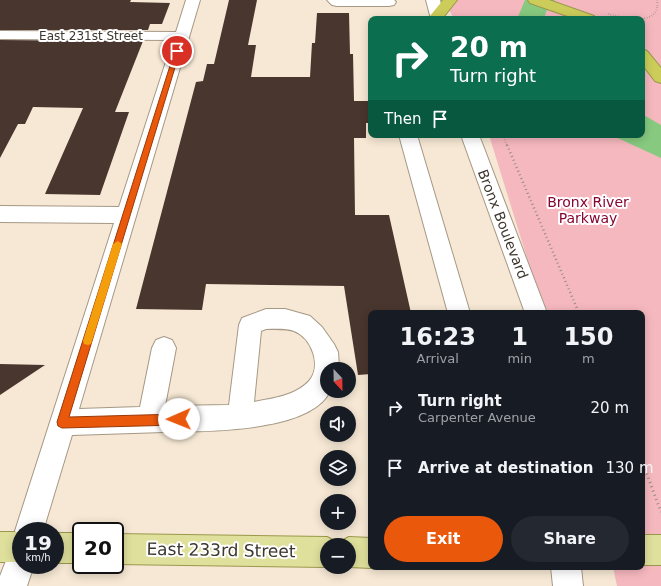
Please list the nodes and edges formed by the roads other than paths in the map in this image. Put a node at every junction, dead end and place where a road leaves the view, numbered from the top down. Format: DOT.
graph roads {
  1 [pos="193,0"];
  2 [pos="334,0"];
  3 [pos="433,0"];
  4 [pos="450,0"];
  5 [pos="535,0"];
  6 [pos="390,5"];
  7 [pos="438,16"];
  8 [pos="439,16"];
  9 [pos="582,16"];
  10 [pos="0,35"];
  11 [pos="182,36"];
  12 [pos="645,58"];
  13 [pos="661,78"];
  14 [pos="409,138"];
  15 [pos="471,138"];
  16 [pos="0,214"];
  17 [pos="127,214"];
  18 [pos="458,310"];
  19 [pos="535,310"];
  20 [pos="164,348"];
  21 [pos="240,417"];
  22 [pos="150,420"];
  23 [pos="62,422"];
  24 [pos="32,522"];
  25 [pos="0,547"];
  26 [pos="12,547"];
  27 [pos="124,549"];
  28 [pos="645,550"];
  29 [pos="661,550"];
  30 [pos="320,552"];
  31 [pos="356,552"];
  32 [pos="368,553"];
  33 [pos="566,570"];
  34 [pos="16,574"];
  35 [pos="12,586"];
  36 [pos="568,586"];
  1 -- 11 [label="street"];
  2 -- 6 [label="street"];
  3 -- 7 [label="street"];
  4 -- 8 [label="highway"];
  5 -- 9 [label="highway"];
  10 -- 11 [label="street, East 231st Street"];
  11 -- 17 [label="street"];
  12 -- 13 [label="highway"];
  14 -- 18 [label="street"];
  15 -- 19 [label="street, Bronx Boulevard"];
  16 -- 17 [label="street"];
  17 -- 23 [label="street"];
  20 -- 22 [label="street"];
  21 -- 21 [label="street"];
  21 -- 22 [label="street"];
  22 -- 23 [label="street"];
  23 -- 24 [label="street"];
  25 -- 26 [label="main road"];
  27 -- 30 [label="main road, East 233rd Street"];
  28 -- 29 [label="main road"];
  31 -- 32 [label="main road"];
  33 -- 36 [label="street"];
  34 -- 35 [label="street"];
}
